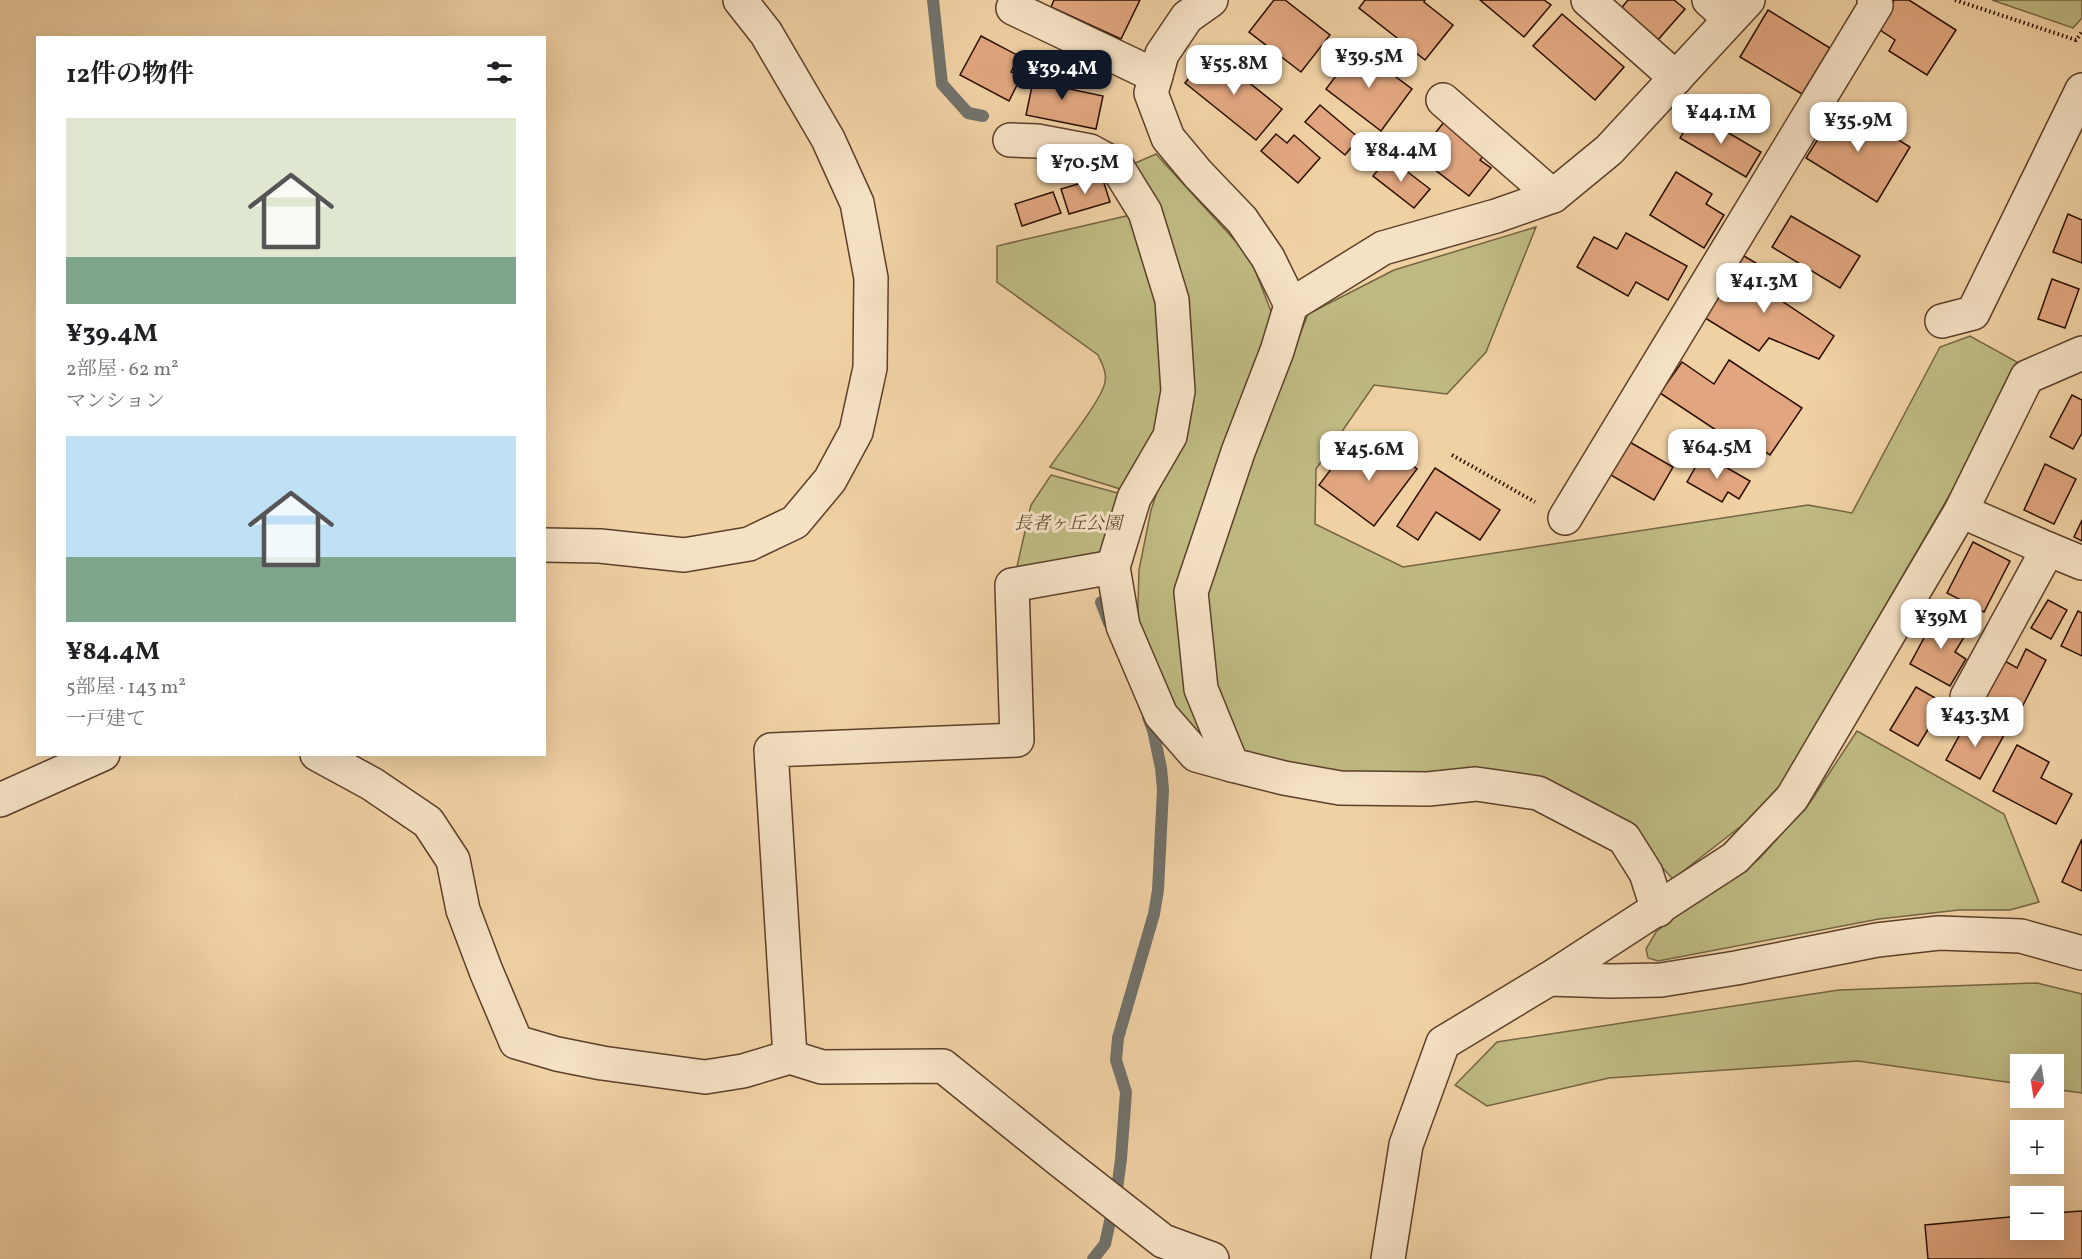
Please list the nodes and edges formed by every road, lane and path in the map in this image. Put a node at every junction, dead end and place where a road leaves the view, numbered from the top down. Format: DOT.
graph roads {
  1 [pos="740,0"];
  2 [pos="1588,0"];
  3 [pos="1874,0"];
  4 [pos="1955,0"];
  5 [pos="1196,6"];
  6 [pos="1729,6"];
  7 [pos="1013,8"];
  8 [pos="2082,32"];
  9 [pos="1156,76"];
  10 [pos="1676,78"];
  11 [pos="2082,90"];
  12 [pos="1443,100"];
  13 [pos="1010,140"];
  14 [pos="1553,196"];
  15 [pos="1291,305"];
  16 [pos="1942,321"];
  17 [pos="2082,353"];
  18 [pos="1452,455"];
  19 [pos="1961,511"];
  20 [pos="1565,518"];
  21 [pos="546,545"];
  22 [pos="2048,549"];
  23 [pos="2082,563"];
  24 [pos="1113,567"];
  25 [pos="1967,697"];
  26 [pos="99,756"];
  27 [pos="321,756"];
  28 [pos="1232,765"];
  29 [pos="0,800"];
  30 [pos="1658,910"];
  31 [pos="2082,953"];
  32 [pos="1550,978"];
  33 [pos="790,1057"];
  34 [pos="1212,1259"];
  35 [pos="1388,1259"];
  1 -- 21 [label="street"];
  2 -- 10 [label="street"];
  3 -- 20 [label="street"];
  4 -- 8 [label="path"];
  5 -- 9 [label="street"];
  6 -- 10 [label="street"];
  7 -- 9 [label="street"];
  9 -- 15 [label="street"];
  10 -- 14 [label="street"];
  11 -- 16 [label="street"];
  12 -- 14 [label="street"];
  13 -- 24 [label="street"];
  14 -- 15 [label="street"];
  15 -- 28 [label="street"];
  17 -- 19 [label="street"];
  18 -- 20 [label="path"];
  19 -- 22 [label="street"];
  19 -- 30 [label="street"];
  22 -- 23 [label="street"];
  22 -- 25 [label="street"];
  24 -- 28 [label="street"];
  24 -- 33 [label="street"];
  26 -- 29 [label="street"];
  27 -- 33 [label="street"];
  28 -- 30 [label="street"];
  30 -- 32 [label="street"];
  31 -- 32 [label="street"];
  32 -- 35 [label="street"];
  33 -- 34 [label="street"];
}
